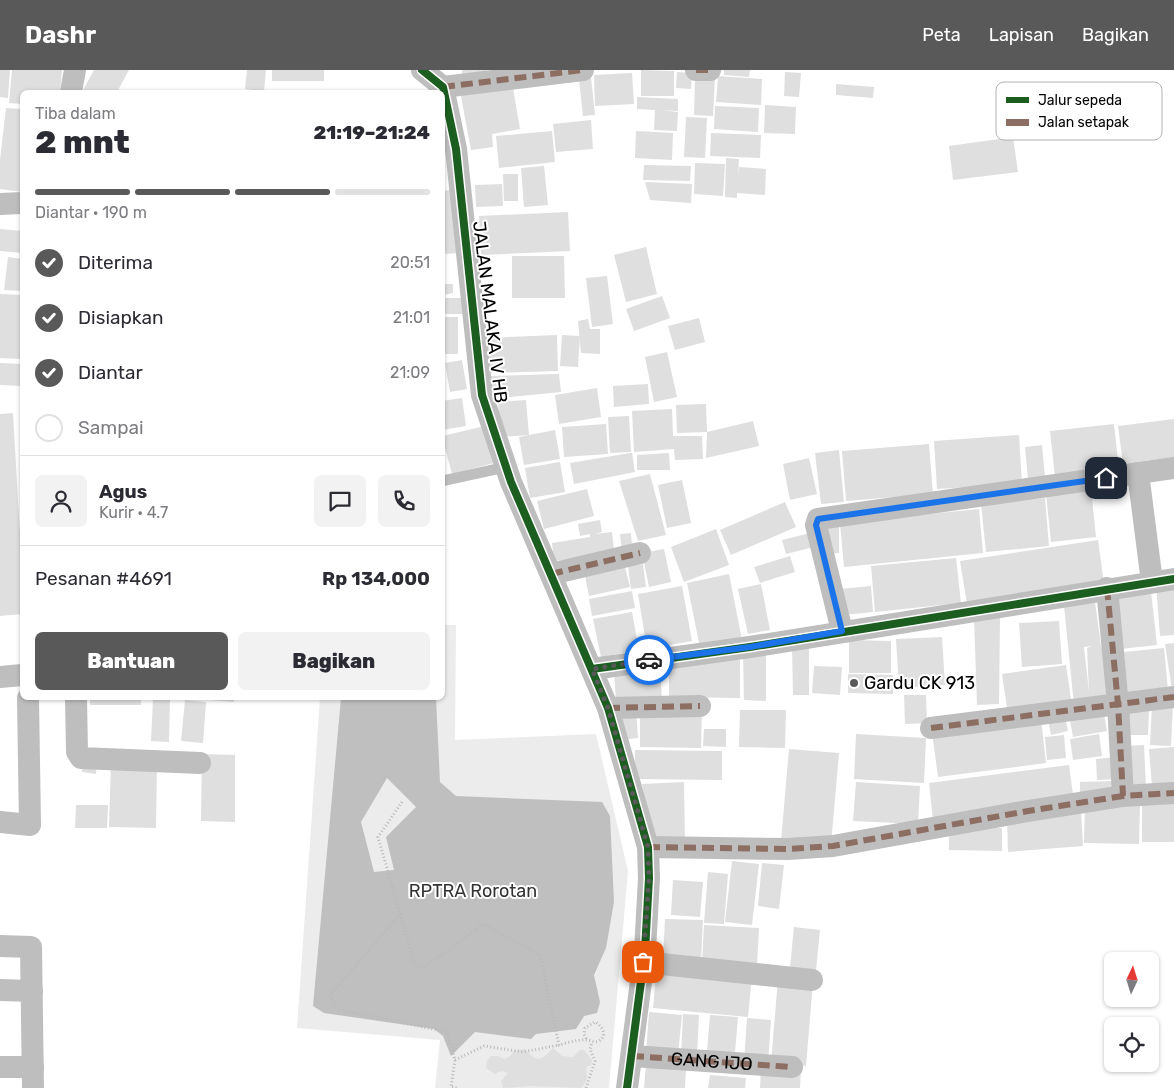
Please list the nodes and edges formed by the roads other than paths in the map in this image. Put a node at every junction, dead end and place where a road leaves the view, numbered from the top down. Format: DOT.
graph roads {
  1 [pos="75,70"];
  2 [pos="422,70"];
  3 [pos="577,70"];
  4 [pos="696,70"];
  5 [pos="710,70"];
  6 [pos="443,87"];
  7 [pos="72,90"];
  8 [pos="443,90"];
  9 [pos="445,109"];
  10 [pos="451,175"];
  11 [pos="20,203"];
  12 [pos="0,204"];
  13 [pos="506,467"];
  14 [pos="1174,468"];
  15 [pos="1138,473"];
  16 [pos="445,480"];
  17 [pos="640,553"];
  18 [pos="551,574"];
  19 [pos="1174,579"];
  20 [pos="1152,582"];
  21 [pos="1106,588"];
  22 [pos="834,633"];
  23 [pos="592,669"];
  24 [pos="20,675"];
  25 [pos="0,677"];
  26 [pos="1174,697"];
  27 [pos="28,700"];
  28 [pos="76,700"];
  29 [pos="1118,704"];
  30 [pos="700,706"];
  31 [pos="608,708"];
  32 [pos="931,728"];
  33 [pos="200,763"];
  34 [pos="1174,792"];
  35 [pos="1123,796"];
  36 [pos="0,822"];
  37 [pos="649,857"];
  38 [pos="0,946"];
  39 [pos="643,962"];
  40 [pos="812,980"];
  41 [pos="0,990"];
  42 [pos="32,991"];
  43 [pos="632,1056"];
  44 [pos="0,1067"];
  45 [pos="792,1067"];
  46 [pos="33,1077"];
  47 [pos="627,1088"];
  1 -- 7 [label="street"];
  2 -- 6 [label="street"];
  3 -- 6 [label="street"];
  4 -- 5 [label="street"];
  6 -- 8 [label="street, JALAN MALAKA IV HB"];
  9 -- 10 [label="street, JALAN MALAKA IV HB"];
  10 -- 13 [label="street, JALAN MALAKA IV HB"];
  11 -- 12 [label="street"];
  13 -- 16 [label="lane"];
  13 -- 18 [label="street, JALAN MALAKA IV HB"];
  14 -- 15 [label="street"];
  15 -- 20 [label="street"];
  15 -- 22 [label="street"];
  17 -- 18 [label="street"];
  18 -- 23 [label="street, JALAN MALAKA IV HB"];
  19 -- 20 [label="street"];
  20 -- 21 [label="street"];
  21 -- 22 [label="street"];
  21 -- 29 [label="street"];
  22 -- 23 [label="street"];
  23 -- 31 [label="street, JALAN MALAKA IV HB"];
  24 -- 25 [label="street"];
  26 -- 29 [label="street"];
  27 -- 36 [label="street"];
  28 -- 33 [label="street"];
  29 -- 32 [label="street"];
  29 -- 35 [label="street"];
  30 -- 31 [label="street"];
  31 -- 37 [label="street, JALAN MALAKA IV HB"];
  34 -- 35 [label="street"];
  35 -- 37 [label="street"];
  37 -- 39 [label="street"];
  38 -- 42 [label="street"];
  39 -- 40 [label="street"];
  39 -- 43 [label="street"];
  41 -- 42 [label="street"];
  42 -- 46 [label="street"];
  43 -- 45 [label="street, GANG IJO"];
  43 -- 47 [label="street"];
  44 -- 46 [label="street"];
}
